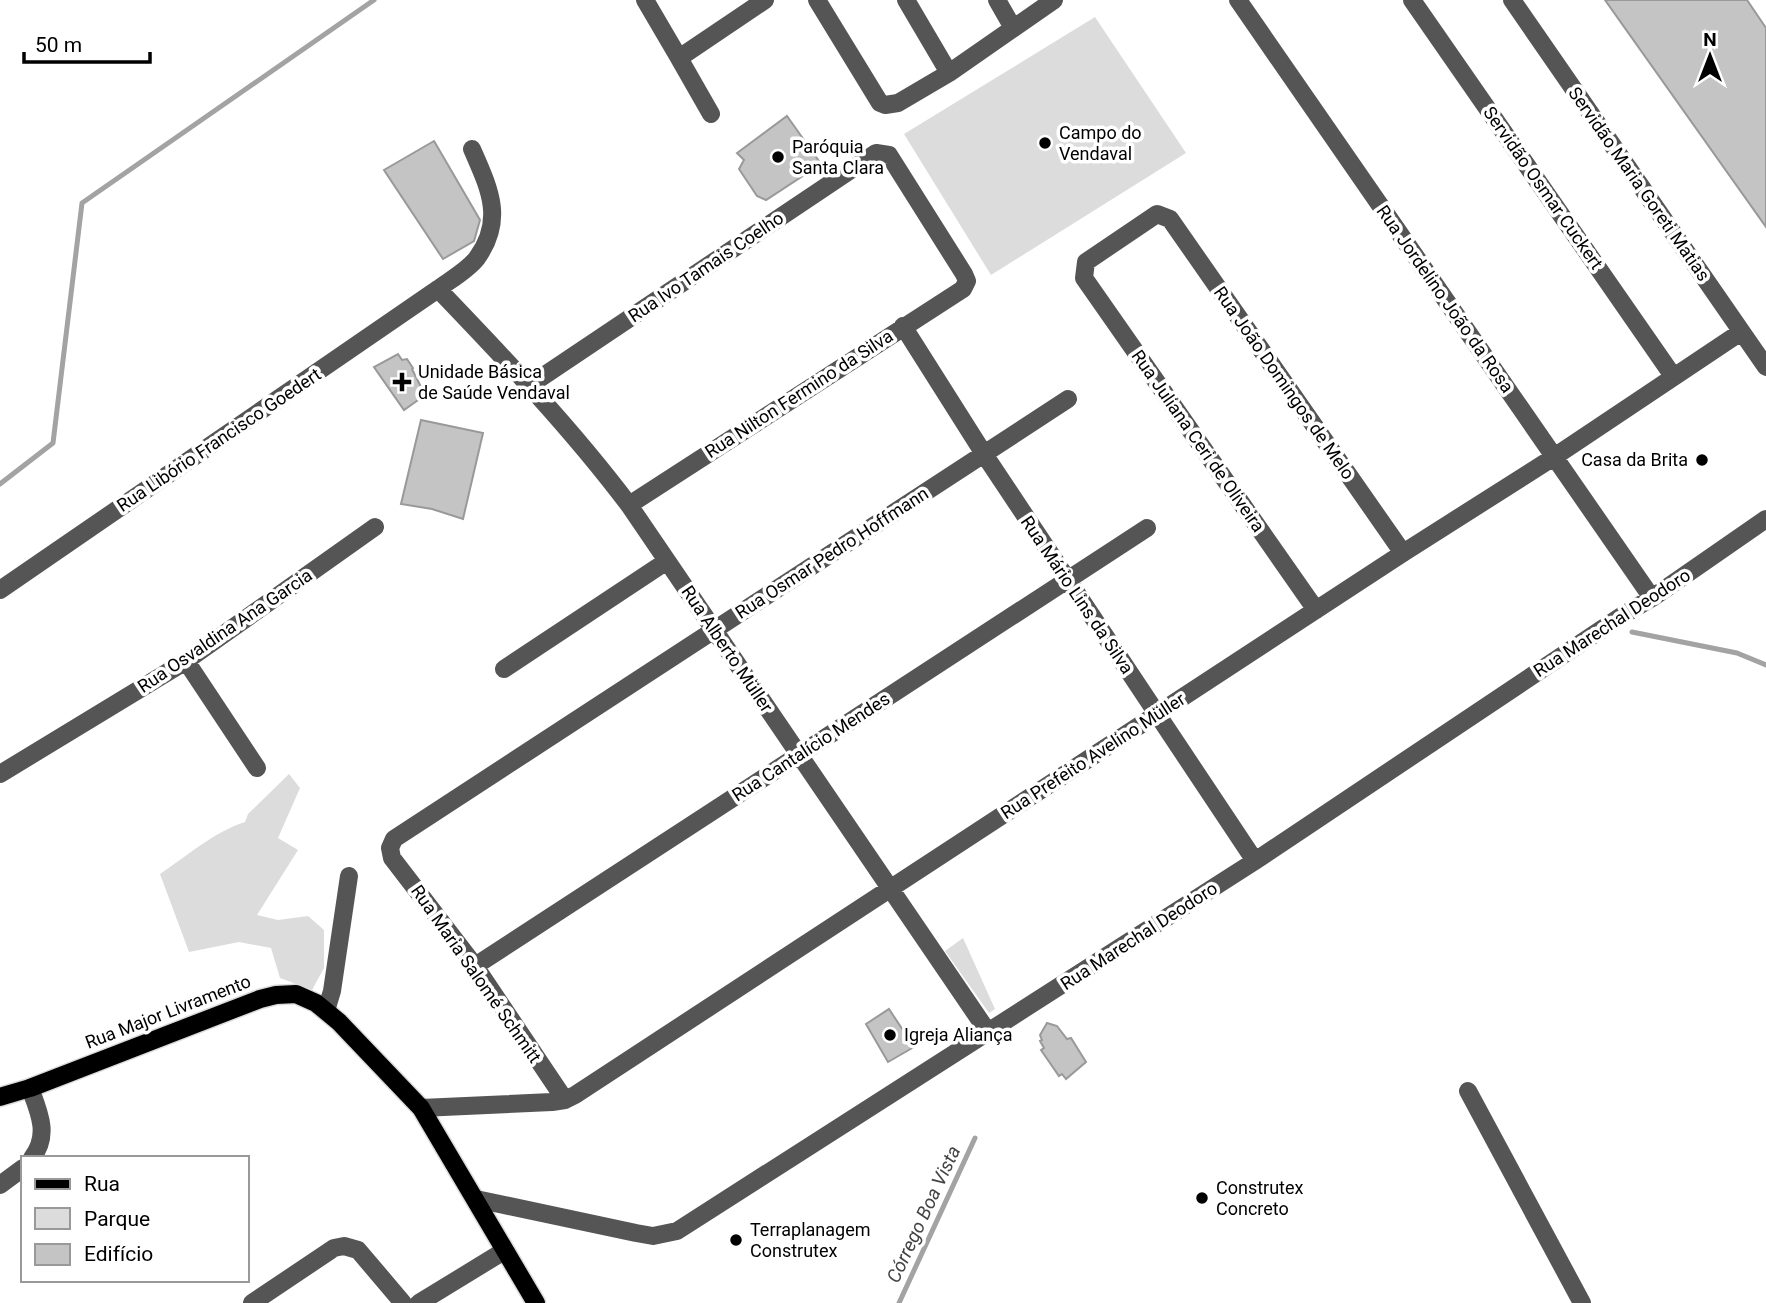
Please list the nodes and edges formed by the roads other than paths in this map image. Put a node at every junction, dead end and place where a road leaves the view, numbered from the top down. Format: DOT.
graph roads {
  1 [pos="645,0"];
  2 [pos="765,0"];
  3 [pos="817,0"];
  4 [pos="906,0"];
  5 [pos="998,0"];
  6 [pos="1054,0"];
  7 [pos="1238,0"];
  8 [pos="1412,0"];
  9 [pos="1512,0"];
  10 [pos="1013,28"];
  11 [pos="679,58"];
  12 [pos="949,73"];
  13 [pos="711,114"];
  14 [pos="472,149"];
  15 [pos="1084,271"];
  16 [pos="967,281"];
  17 [pos="438,289"];
  18 [pos="903,326"];
  19 [pos="1741,332"];
  20 [pos="1766,367"];
  21 [pos="1673,376"];
  22 [pos="530,385"];
  23 [pos="1068,399"];
  24 [pos="984,454"];
  25 [pos="1555,457"];
  26 [pos="629,505"];
  27 [pos="1766,519"];
  28 [pos="375,527"];
  29 [pos="1147,528"];
  30 [pos="1403,553"];
  31 [pos="667,561"];
  32 [pos="1067,580"];
  33 [pos="0,590"];
  34 [pos="1652,598"];
  35 [pos="1317,610"];
  36 [pos="714,630"];
  37 [pos="186,661"];
  38 [pos="504,669"];
  39 [pos="1156,714"];
  40 [pos="800,755"];
  41 [pos="257,768"];
  42 [pos="0,774"];
  43 [pos="390,848"];
  44 [pos="1255,861"];
  45 [pos="349,876"];
  46 [pos="890,888"];
  47 [pos="475,966"];
  48 [pos="326,1011"];
  49 [pos="988,1032"];
  50 [pos="30,1088"];
  51 [pos="1468,1091"];
  52 [pos="0,1097"];
  53 [pos="565,1100"];
  54 [pos="421,1108"];
  55 [pos="33,1156"];
  56 [pos="21,1169"];
  57 [pos="0,1185"];
  58 [pos="476,1199"];
  59 [pos="504,1251"];
  60 [pos="252,1303"];
  61 [pos="403,1303"];
  62 [pos="419,1303"];
  63 [pos="536,1303"];
  64 [pos="1582,1303"];
  1 -- 11 [label="street"];
  2 -- 11 [label="street"];
  3 -- 12 [label="street"];
  4 -- 12 [label="street"];
  5 -- 10 [label="street"];
  6 -- 10 [label="street"];
  7 -- 25 [label="street, Rua Jordelino João da Rosa"];
  8 -- 21 [label="street, Servidão Osmar Cuckert"];
  9 -- 19 [label="street, Servidão Maria Goreti Matias"];
  10 -- 12 [label="street"];
  11 -- 13 [label="street"];
  14 -- 17 [label="street, Rua Libório Francisco Goedert"];
  15 -- 30 [label="street, Rua João Domingos de Melo"];
  15 -- 35 [label="street, Rua Juliana Ceri de Oliveira"];
  16 -- 18 [label="street, Rua Nilton Fermino da Silva"];
  16 -- 22 [label="street, Rua Ivo Tamais Coelho"];
  17 -- 22 [label="street, Rua Alberto Müller"];
  17 -- 33 [label="street, Rua Libório Francisco Goedert"];
  18 -- 24 [label="street, Rua Mário Lins da Silva"];
  18 -- 26 [label="street, Rua Nilton Fermino da Silva"];
  19 -- 20 [label="street, Servidão Maria Goreti Matias"];
  19 -- 21 [label="street, Rua Prefeito Avelino Müller"];
  21 -- 25 [label="street, Rua Prefeito Avelino Müller"];
  22 -- 26 [label="street, Rua Alberto Müller"];
  23 -- 24 [label="street, Rua Osmar Pedro Hoffmann"];
  24 -- 32 [label="street, Rua Mário Lins da Silva"];
  24 -- 36 [label="street, Rua Osmar Pedro Hoffmann"];
  25 -- 30 [label="street, Rua Prefeito Avelino Müller"];
  25 -- 34 [label="street, Rua Jordelino João da Rosa"];
  26 -- 31 [label="street, Rua Alberto Müller"];
  27 -- 34 [label="street, Rua Marechal Deodoro"];
  28 -- 37 [label="street, Rua Osvaldina Ana Garcia"];
  29 -- 32 [label="street, Rua Cantalício Mendes"];
  30 -- 35 [label="street, Rua Prefeito Avelino Müller"];
  31 -- 36 [label="street, Rua Alberto Müller"];
  31 -- 38 [label="street"];
  32 -- 39 [label="street, Rua Mário Lins da Silva"];
  32 -- 40 [label="street, Rua Cantalício Mendes"];
  34 -- 44 [label="street, Rua Marechal Deodoro"];
  35 -- 39 [label="street, Rua Prefeito Avelino Müller"];
  36 -- 40 [label="street, Rua Alberto Müller"];
  36 -- 43 [label="street, Rua Osmar Pedro Hoffmann"];
  37 -- 41 [label="street"];
  37 -- 42 [label="street, Rua Osvaldina Ana Garcia"];
  39 -- 44 [label="street, Rua Mário Lins da Silva"];
  39 -- 46 [label="street, Rua Prefeito Avelino Müller"];
  40 -- 46 [label="street, Rua Alberto Müller"];
  40 -- 47 [label="street, Rua Cantalício Mendes"];
  43 -- 47 [label="street, Rua Maria Salomé Schmitt"];
  44 -- 49 [label="street, Rua Marechal Deodoro"];
  45 -- 48 [label="street"];
  46 -- 49 [label="street, Rua Alberto Müller"];
  46 -- 53 [label="street, Rua Prefeito Avelino Müller"];
  47 -- 53 [label="street, Rua Maria Salomé Schmitt"];
  48 -- 50 [label="main road, Rua Major Livramento"];
  48 -- 54 [label="main road, Rua Major Livramento"];
  49 -- 58 [label="street, Rua Marechal Deodoro"];
  50 -- 52 [label="main road, Rua Major Livramento"];
  50 -- 55 [label="street"];
  51 -- 64 [label="street"];
  53 -- 54 [label="street, Rua Prefeito Avelino Müller"];
  54 -- 58 [label="main road, Rua Major Livramento"];
  56 -- 57 [label="street"];
  58 -- 59 [label="main road, Rua Major Livramento"];
  59 -- 62 [label="street"];
  59 -- 63 [label="main road, Rua Major Livramento"];
  60 -- 61 [label="street"];
}
